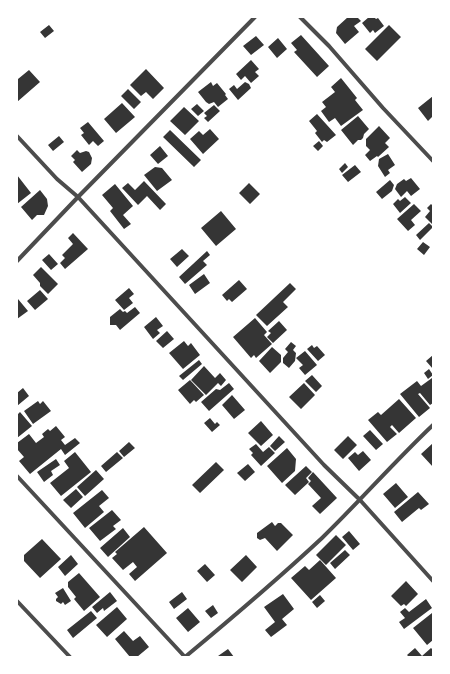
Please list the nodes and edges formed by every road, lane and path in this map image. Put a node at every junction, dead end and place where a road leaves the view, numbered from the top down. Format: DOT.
graph roads {
  1 [pos="255,17"];
  2 [pos="300,17"];
  3 [pos="17,136"];
  4 [pos="433,161"];
  5 [pos="78,197"];
  6 [pos="17,261"];
  7 [pos="433,425"];
  8 [pos="17,476"];
  9 [pos="360,500"];
  10 [pos="433,581"];
  11 [pos="17,601"];
  12 [pos="70,657"];
  13 [pos="185,657"];
  1 -- 5 [label="street"];
  2 -- 4 [label="street"];
  3 -- 5 [label="street"];
  5 -- 6 [label="street"];
  5 -- 9 [label="street"];
  7 -- 9 [label="street"];
  8 -- 13 [label="street"];
  9 -- 10 [label="street"];
  9 -- 13 [label="street"];
  11 -- 12 [label="street"];
}
